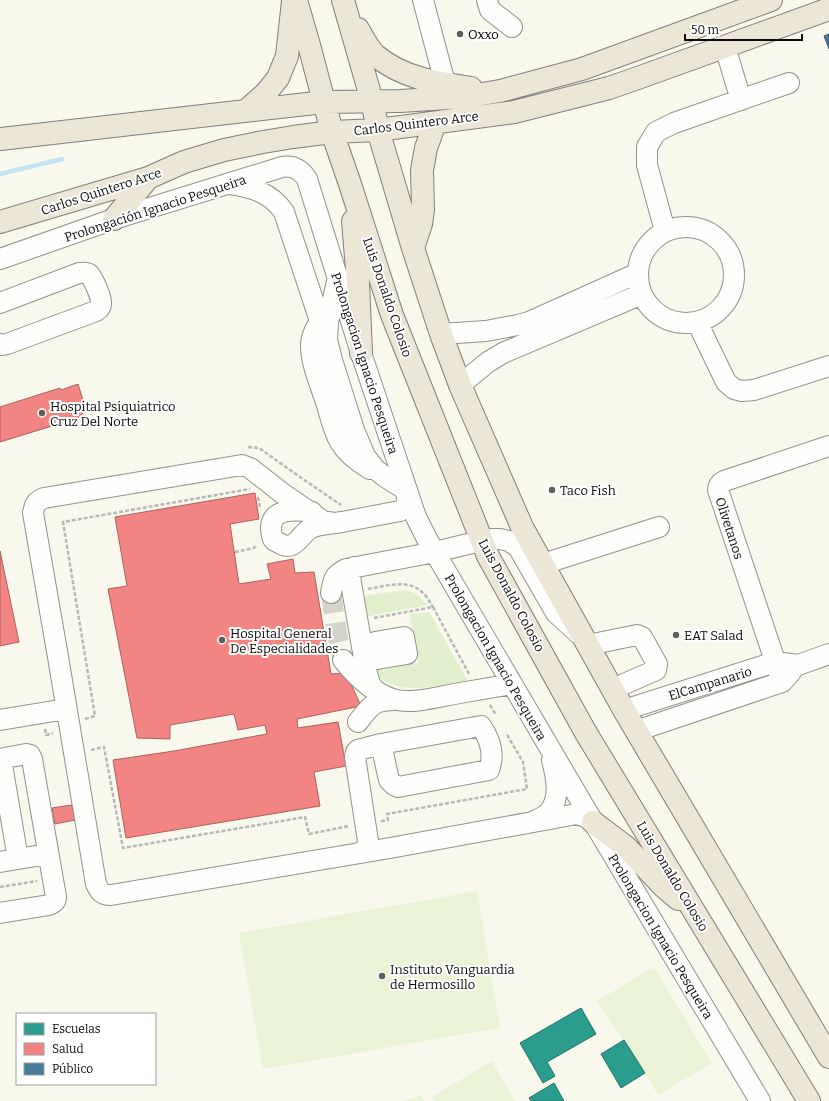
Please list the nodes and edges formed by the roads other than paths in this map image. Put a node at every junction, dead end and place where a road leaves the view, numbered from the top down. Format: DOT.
graph roads {
  1 [pos="293,0"];
  2 [pos="296,0"];
  3 [pos="423,0"];
  4 [pos="487,0"];
  5 [pos="771,0"];
  6 [pos="804,0"];
  7 [pos="347,2"];
  8 [pos="829,9"];
  9 [pos="785,25"];
  10 [pos="512,27"];
  11 [pos="726,46"];
  12 [pos="445,83"];
  13 [pos="788,83"];
  14 [pos="500,91"];
  15 [pos="741,100"];
  16 [pos="372,101"];
  17 [pos="324,102"];
  18 [pos="246,111"];
  19 [pos="435,123"];
  20 [pos="378,130"];
  21 [pos="332,132"];
  22 [pos="0,139"];
  23 [pos="148,178"];
  24 [pos="307,179"];
  25 [pos="230,184"];
  26 [pos="350,184"];
  27 [pos="114,219"];
  28 [pos="0,222"];
  29 [pos="665,231"];
  30 [pos="413,248"];
  31 [pos="0,259"];
  32 [pos="638,273"];
  33 [pos="338,277"];
  34 [pos="642,294"];
  35 [pos="0,303"];
  36 [pos="697,322"];
  37 [pos="323,331"];
  38 [pos="532,331"];
  39 [pos="441,334"];
  40 [pos="0,344"];
  41 [pos="361,353"];
  42 [pos="829,366"];
  43 [pos="460,385"];
  44 [pos="829,446"];
  45 [pos="406,490"];
  46 [pos="304,509"];
  47 [pos="335,523"];
  48 [pos="659,527"];
  49 [pos="306,532"];
  50 [pos="483,541"];
  51 [pos="435,552"];
  52 [pos="543,564"];
  53 [pos="354,567"];
  54 [pos="331,593"];
  55 [pos="586,642"];
  56 [pos="829,654"];
  57 [pos="342,660"];
  58 [pos="775,662"];
  59 [pos="798,665"];
  60 [pos="782,682"];
  61 [pos="512,684"];
  62 [pos="374,689"];
  63 [pos="613,689"];
  64 [pos="394,700"];
  65 [pos="66,709"];
  66 [pos="624,710"];
  67 [pos="0,720"];
  68 [pos="358,722"];
  69 [pos="636,731"];
  70 [pos="547,743"];
  71 [pos="381,744"];
  72 [pos="0,759"];
  73 [pos="533,822"];
  74 [pos="593,822"];
  75 [pos="368,841"];
  76 [pos="48,854"];
  77 [pos="9,860"];
  78 [pos="0,914"];
  79 [pos="696,915"];
  80 [pos="829,1057"];
  81 [pos="760,1101"];
  82 [pos="809,1101"];
  1 -- 18 [label="main road"];
  2 -- 17 [label="main road, Luis Donaldo Colosio"];
  3 -- 12 [label="street"];
  4 -- 10 [label="street"];
  5 -- 14 [label="main road, Carlos Quintero Arce"];
  6 -- 9 [label="main road"];
  7 -- 12 [label="main road"];
  7 -- 16 [label="main road"];
  8 -- 9 [label="main road, Carlos Quintero Arce"];
  9 -- 11 [label="main road, Carlos Quintero Arce"];
  11 -- 15 [label="street"];
  11 -- 19 [label="main road, Carlos Quintero Arce"];
  12 -- 14 [label="main road"];
  13 -- 15 [label="street"];
  14 -- 16 [label="main road, Carlos Quintero Arce"];
  15 -- 29 [label="street"];
  16 -- 17 [label="main road, Carlos Quintero Arce"];
  16 -- 20 [label="main road"];
  17 -- 18 [label="main road, Carlos Quintero Arce"];
  17 -- 21 [label="main road, Luis Donaldo Colosio"];
  18 -- 22 [label="main road, Carlos Quintero Arce"];
  19 -- 20 [label="main road, Carlos Quintero Arce"];
  19 -- 30 [label="main road"];
  20 -- 21 [label="main road, Carlos Quintero Arce"];
  20 -- 30 [label="main road"];
  21 -- 23 [label="main road, Carlos Quintero Arce"];
  21 -- 26 [label="main road, Luis Donaldo Colosio"];
  23 -- 27 [label="main road"];
  23 -- 28 [label="main road, Carlos Quintero Arce"];
  24 -- 25 [label="street, Prolongación Ignacio Pesqueira"];
  24 -- 33 [label="street, Prolongacion Ignacio Pesqueira"];
  25 -- 27 [label="street, Prolongación Ignacio Pesqueira"];
  25 -- 37 [label="street"];
  26 -- 41 [label="main road"];
  26 -- 50 [label="main road, Luis Donaldo Colosio"];
  27 -- 31 [label="street, Prolongación Ignacio Pesqueira"];
  29 -- 32 [label="street"];
  29 -- 36 [label="street"];
  30 -- 39 [label="main road"];
  32 -- 34 [label="street"];
  32 -- 38 [label="street"];
  33 -- 37 [label="street"];
  33 -- 41 [label="street, Prolongacion Ignacio Pesqueira"];
  34 -- 36 [label="street"];
  34 -- 38 [label="street"];
  35 -- 40 [label="street"];
  36 -- 42 [label="street"];
  37 -- 45 [label="street"];
  38 -- 39 [label="street"];
  38 -- 43 [label="street"];
  39 -- 43 [label="main road"];
  41 -- 45 [label="street, Prolongacion Ignacio Pesqueira"];
  43 -- 52 [label="main road"];
  44 -- 58 [label="street, Olivetanos"];
  45 -- 47 [label="street"];
  45 -- 51 [label="street, Prolongacion Ignacio Pesqueira"];
  46 -- 47 [label="street"];
  46 -- 49 [label="street"];
  46 -- 49 [label="street"];
  46 -- 65 [label="street"];
  47 -- 49 [label="street"];
  48 -- 52 [label="street"];
  50 -- 51 [label="street"];
  50 -- 55 [label="street"];
  50 -- 79 [label="main road, Luis Donaldo Colosio"];
  51 -- 53 [label="street"];
  51 -- 61 [label="street, Prolongacion Ignacio Pesqueira"];
  52 -- 55 [label="main road"];
  53 -- 54 [label="street"];
  53 -- 62 [label="street"];
  55 -- 63 [label="main road"];
  55 -- 63 [label="street"];
  56 -- 59 [label="street, ElCampanario"];
  57 -- 62 [label="street"];
  58 -- 59 [label="street, ElCampanario"];
  58 -- 60 [label="street, Olivetanos"];
  58 -- 66 [label="street, ElCampanario"];
  59 -- 60 [label="street, ElCampanario"];
  60 -- 69 [label="street, ElCampanario"];
  61 -- 64 [label="street"];
  61 -- 70 [label="street, Prolongacion Ignacio Pesqueira"];
  62 -- 64 [label="street"];
  63 -- 66 [label="main road"];
  64 -- 68 [label="street"];
  65 -- 67 [label="street"];
  65 -- 75 [label="street"];
  66 -- 69 [label="main road"];
  69 -- 80 [label="main road"];
  70 -- 73 [label="street"];
  70 -- 74 [label="street, Prolongacion Ignacio Pesqueira"];
  71 -- 71 [label="street"];
  71 -- 75 [label="street"];
  72 -- 76 [label="street"];
  72 -- 77 [label="street"];
  73 -- 74 [label="street"];
  73 -- 75 [label="street"];
  74 -- 79 [label="main road"];
  74 -- 81 [label="street, Prolongacion Ignacio Pesqueira"];
  76 -- 77 [label="street"];
  76 -- 78 [label="street"];
  79 -- 82 [label="main road, Luis Donaldo Colosio"];
}
